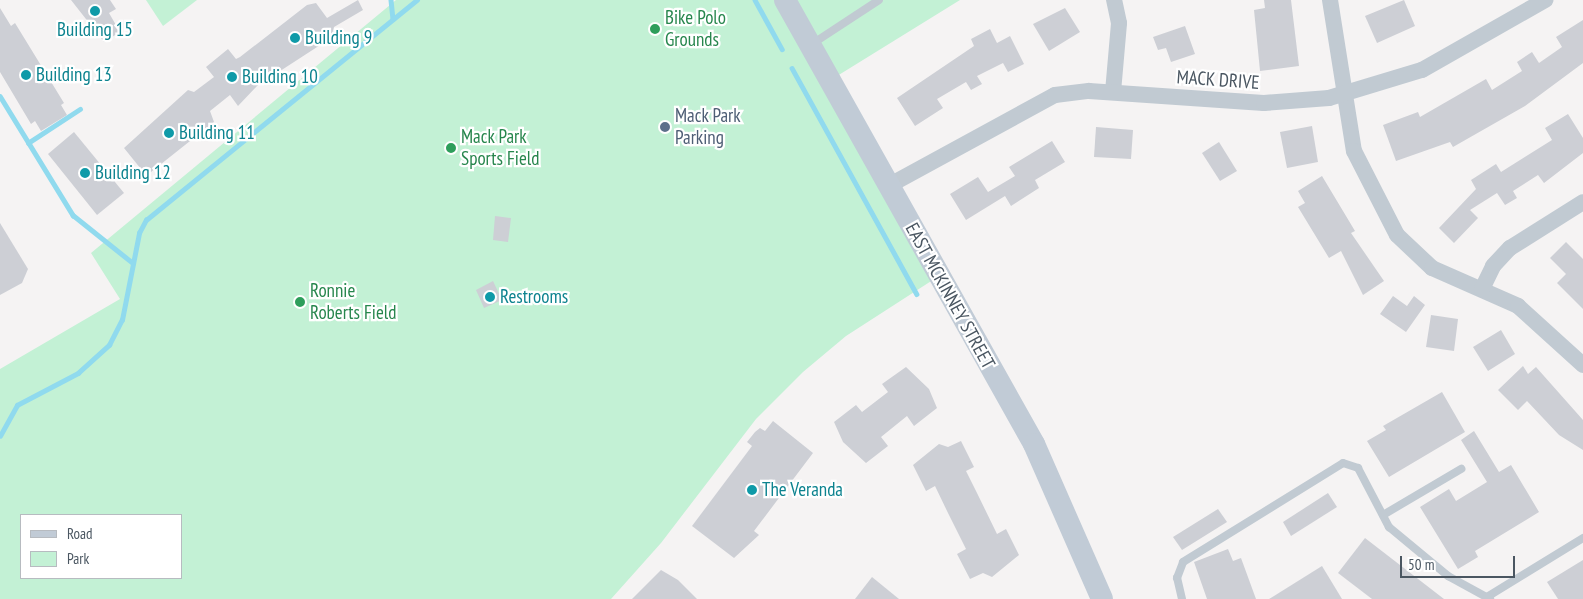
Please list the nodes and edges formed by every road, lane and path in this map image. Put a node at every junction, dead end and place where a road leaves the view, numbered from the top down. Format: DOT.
graph roads {
  1 [pos="785,0"];
  2 [pos="880,0"];
  3 [pos="1114,0"];
  4 [pos="1330,0"];
  5 [pos="1545,0"];
  6 [pos="810,45"];
  7 [pos="1114,92"];
  8 [pos="1343,94"];
  9 [pos="888,186"];
  10 [pos="1583,202"];
  11 [pos="1482,289"];
  12 [pos="1583,365"];
  13 [pos="1461,469"];
  14 [pos="1383,515"];
  15 [pos="1583,538"];
  16 [pos="1489,598"];
  17 [pos="1102,599"];
  18 [pos="1182,599"];
  1 -- 6 [label="main road, EAST MCKINNEY STREET"];
  2 -- 6 [label="lane"];
  3 -- 7 [label="street"];
  4 -- 8 [label="street"];
  5 -- 8 [label="street, MACK DRIVE"];
  6 -- 9 [label="main road, EAST MCKINNEY STREET"];
  7 -- 8 [label="street, MACK DRIVE"];
  7 -- 9 [label="street, MACK DRIVE"];
  8 -- 11 [label="street"];
  9 -- 17 [label="main road, EAST MCKINNEY STREET"];
  10 -- 11 [label="street"];
  11 -- 12 [label="street"];
  13 -- 14 [label="lane"];
  14 -- 16 [label="lane"];
  14 -- 18 [label="lane"];
  15 -- 16 [label="lane"];
}
